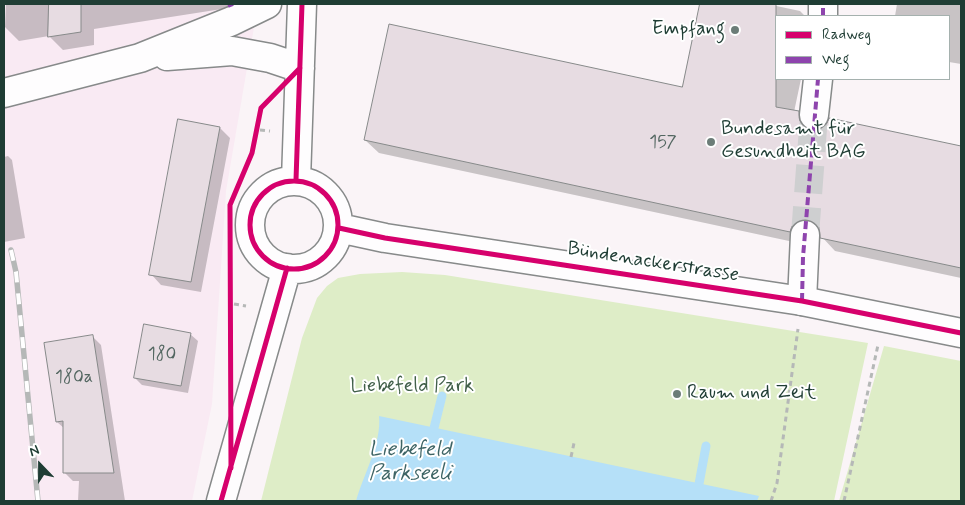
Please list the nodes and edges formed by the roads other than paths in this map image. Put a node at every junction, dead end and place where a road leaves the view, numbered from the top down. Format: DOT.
graph roads {
  1 [pos="266,4"];
  2 [pos="302,4"];
  3 [pos="140,58"];
  4 [pos="300,68"];
  5 [pos="818,80"];
  6 [pos="4,94"];
  7 [pos="814,115"];
  8 [pos="296,180"];
  9 [pos="339,228"];
  10 [pos="805,235"];
  11 [pos="287,268"];
  12 [pos="802,301"];
  13 [pos="961,334"];
  14 [pos="222,501"];
  1 -- 3 [label="street"];
  2 -- 4 [label="street"];
  3 -- 4 [label="street"];
  3 -- 6 [label="street"];
  4 -- 8 [label="street"];
  5 -- 7 [label="street"];
  8 -- 9 [label="street"];
  8 -- 11 [label="street"];
  9 -- 11 [label="street"];
  9 -- 12 [label="street, Bündenackerstrasse"];
  10 -- 12 [label="street"];
  11 -- 14 [label="street"];
  12 -- 13 [label="street, Bündenackerstrasse"];
}
